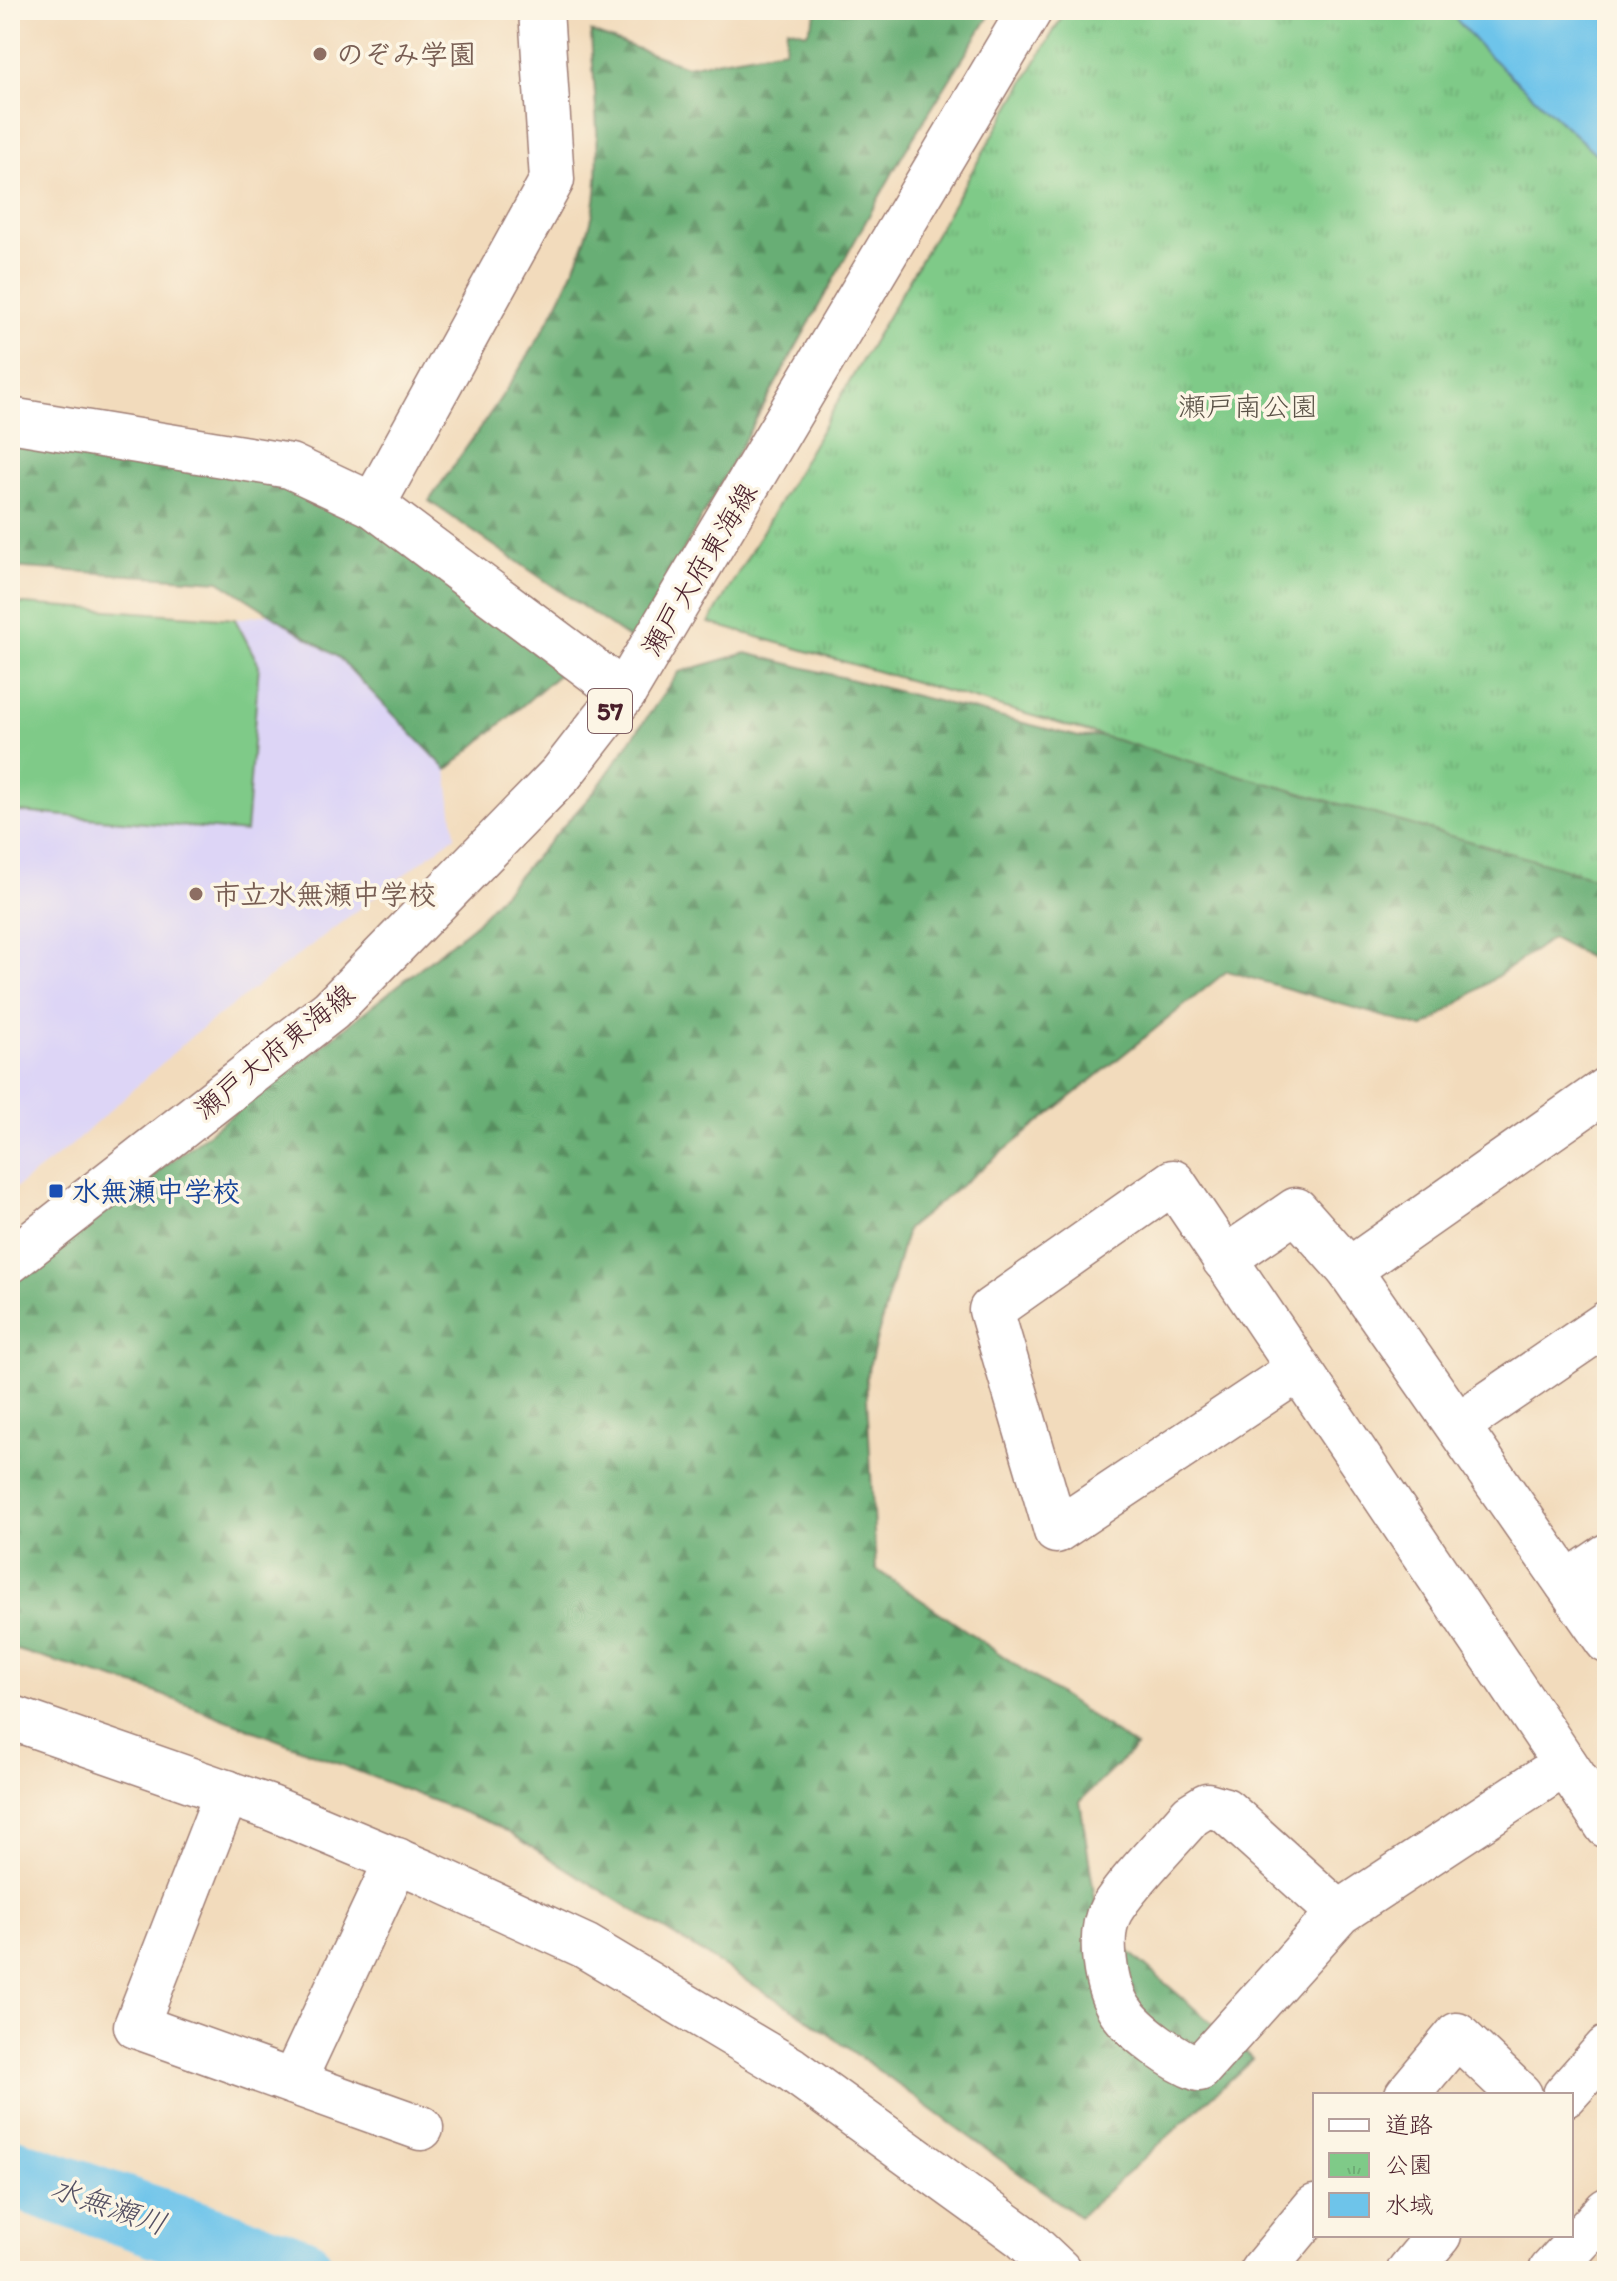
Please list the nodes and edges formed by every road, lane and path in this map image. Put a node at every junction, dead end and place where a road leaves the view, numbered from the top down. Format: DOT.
graph roads {
  1 [pos="541,10"];
  2 [pos="1030,10"];
  3 [pos="10,420"];
  4 [pos="373,505"];
  5 [pos="624,693"];
  6 [pos="1607,1089"];
  7 [pos="1224,1259"];
  8 [pos="10,1261"];
  9 [pos="1349,1270"];
  10 [pos="1607,1323"];
  11 [pos="1299,1369"];
  12 [pos="1458,1425"];
  13 [pos="1607,1556"];
  14 [pos="1567,1583"];
  15 [pos="1607,1641"];
  16 [pos="10,1717"];
  17 [pos="1565,1764"];
  18 [pos="227,1792"];
  19 [pos="1607,1826"];
  20 [pos="397,1860"];
  21 [pos="1339,1913"];
  22 [pos="1607,2048"];
  23 [pos="293,2082"];
  24 [pos="1409,2093"];
  25 [pos="1518,2093"];
  26 [pos="1567,2093"];
  27 [pos="421,2128"];
  28 [pos="1313,2209"];
  29 [pos="1607,2210"];
  30 [pos="1059,2271"];
  31 [pos="1262,2271"];
  32 [pos="1551,2271"];
  1 -- 4 [label="street"];
  2 -- 5 [label="street, 瀬戸大府東海線 / 57"];
  3 -- 4 [label="street"];
  4 -- 5 [label="street"];
  5 -- 8 [label="street, 瀬戸大府東海線 / 57"];
  6 -- 9 [label="street"];
  7 -- 9 [label="street"];
  7 -- 11 [label="street"];
  7 -- 11 [label="street"];
  9 -- 12 [label="street"];
  10 -- 12 [label="street"];
  11 -- 17 [label="street"];
  12 -- 14 [label="street"];
  13 -- 14 [label="street"];
  14 -- 15 [label="street"];
  16 -- 18 [label="street"];
  17 -- 19 [label="street"];
  17 -- 21 [label="street"];
  18 -- 20 [label="street"];
  18 -- 23 [label="street"];
  20 -- 23 [label="street"];
  20 -- 30 [label="street"];
  21 -- 21 [label="street"];
  22 -- 26 [label="street"];
  23 -- 27 [label="street"];
  24 -- 25 [label="street"];
  28 -- 31 [label="street"];
  29 -- 32 [label="street"];
}
